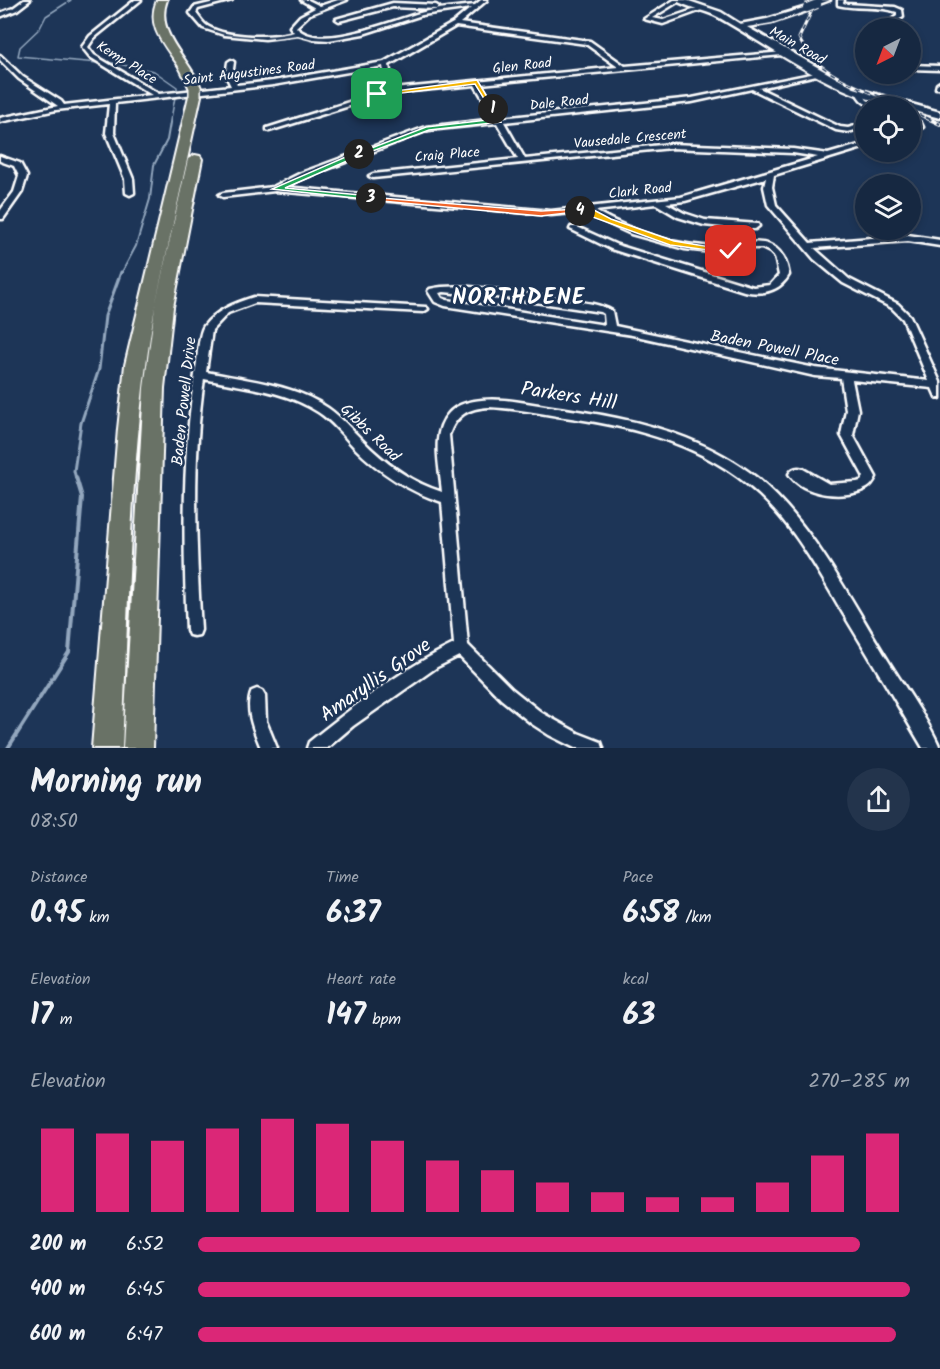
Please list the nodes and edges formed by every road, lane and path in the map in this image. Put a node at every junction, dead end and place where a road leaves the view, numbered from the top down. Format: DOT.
graph roads {
  1 [pos="27,0"];
  2 [pos="138,0"];
  3 [pos="162,0"];
  4 [pos="173,0"];
  5 [pos="229,0"];
  6 [pos="304,0"];
  7 [pos="344,0"];
  8 [pos="484,0"];
  9 [pos="678,0"];
  10 [pos="826,0"];
  11 [pos="841,0"];
  12 [pos="477,6"];
  13 [pos="320,8"];
  14 [pos="704,8"];
  15 [pos="452,9"];
  16 [pos="0,15"];
  17 [pos="897,18"];
  18 [pos="339,19"];
  19 [pos="455,24"];
  20 [pos="740,26"];
  21 [pos="298,33"];
  22 [pos="184,44"];
  23 [pos="782,53"];
  24 [pos="0,57"];
  25 [pos="231,62"];
  26 [pos="386,64"];
  27 [pos="921,67"];
  28 [pos="623,68"];
  29 [pos="940,68"];
  30 [pos="819,73"];
  31 [pos="477,82"];
  32 [pos="235,87"];
  33 [pos="752,87"];
  34 [pos="203,89"];
  35 [pos="390,91"];
  36 [pos="158,96"];
  37 [pos="864,96"];
  38 [pos="112,102"];
  39 [pos="62,107"];
  40 [pos="921,110"];
  41 [pos="940,115"];
  42 [pos="0,120"];
  43 [pos="499,120"];
  44 [pos="855,128"];
  45 [pos="269,129"];
  46 [pos="855,148"];
  47 [pos="827,156"];
  48 [pos="0,158"];
  49 [pos="523,161"];
  50 [pos="770,174"];
  51 [pos="373,176"];
  52 [pos="276,189"];
  53 [pos="130,193"];
  54 [pos="223,195"];
  55 [pos="658,202"];
  56 [pos="587,210"];
  57 [pos="0,217"];
  58 [pos="755,226"];
  59 [pos="574,229"];
  60 [pos="940,243"];
  61 [pos="807,246"];
  62 [pos="423,309"];
  63 [pos="610,328"];
  64 [pos="202,375"];
  65 [pos="846,377"];
  66 [pos="938,389"];
  67 [pos="827,489"];
  68 [pos="447,498"];
  69 [pos="194,630"];
  70 [pos="461,648"];
  71 [pos="257,696"];
  72 [pos="319,747"];
  73 [pos="107,748"];
  74 [pos="138,748"];
  75 [pos="268,748"];
  76 [pos="595,748"];
  77 [pos="932,748"];
  1 -- 16 [label="street"];
  2 -- 36 [label="street, Kemp Place"];
  3 -- 34 [label="highway"];
  4 -- 22 [label="highway"];
  5 -- 21 [label="street"];
  6 -- 13 [label="street"];
  7 -- 13 [label="street"];
  8 -- 12 [label="street, Saint Augustines Road"];
  9 -- 14 [label="main road, Main Road"];
  9 -- 14 [label="street"];
  10 -- 20 [label="main road, bridge"];
  11 -- 17 [label="street"];
  12 -- 15 [label="street"];
  12 -- 19 [label="street, Saint Augustines Road"];
  13 -- 21 [label="street"];
  14 -- 20 [label="main road, Main Road"];
  15 -- 18 [label="street"];
  15 -- 21 [label="street"];
  19 -- 26 [label="street, Saint Augustines Road"];
  19 -- 28 [label="street"];
  20 -- 23 [label="main road, Main Road"];
  23 -- 28 [label="street, Glen Road"];
  23 -- 30 [label="main road, Main Road"];
  24 -- 39 [label="street"];
  25 -- 32 [label="street"];
  26 -- 32 [label="street, Saint Augustines Road"];
  26 -- 35 [label="street"];
  27 -- 29 [label="street"];
  28 -- 31 [label="street, Glen Road"];
  30 -- 33 [label="street, Dale Road"];
  30 -- 37 [label="main road, Main Road"];
  31 -- 35 [label="street, Glen Road"];
  31 -- 43 [label="street"];
  32 -- 36 [label="street, Saint Augustines Road"];
  33 -- 43 [label="street, Dale Road"];
  33 -- 44 [label="street"];
  34 -- 73 [label="highway"];
  34 -- 74 [label="highway"];
  35 -- 45 [label="street, Glen Road"];
  36 -- 38 [label="street, Saint Augustines Road"];
  38 -- 39 [label="street, Saint Augustines Road"];
  38 -- 53 [label="street"];
  39 -- 42 [label="street, Saint Augustines Road"];
  40 -- 41 [label="main road, Main Road"];
  43 -- 49 [label="street"];
  43 -- 52 [label="street, Dale Road"];
  46 -- 47 [label="street, Vausedale Crescent"];
  47 -- 49 [label="street, Vausedale Crescent"];
  47 -- 50 [label="street, Clark Road"];
  48 -- 57 [label="street"];
  49 -- 51 [label="street, Craig Place"];
  50 -- 55 [label="street, Clark Road"];
  50 -- 61 [label="street"];
  52 -- 54 [label="street, Clark Road"];
  52 -- 56 [label="street, Clark Road"];
  55 -- 56 [label="street, Clark Road"];
  55 -- 58 [label="street"];
  56 -- 59 [label="street"];
  60 -- 61 [label="street"];
  61 -- 66 [label="street"];
  62 -- 64 [label="street, Baden Powell Drive"];
  63 -- 63 [label="street, Baden Powell Place"];
  63 -- 65 [label="street, Baden Powell Place"];
  64 -- 68 [label="street, Gibbs Road"];
  64 -- 69 [label="street, Baden Powell Drive"];
  65 -- 66 [label="street, Baden Powell Place"];
  65 -- 67 [label="street"];
  68 -- 70 [label="street, Parkers Hill"];
  68 -- 77 [label="street, Parkers Hill"];
  70 -- 72 [label="street, Amaryllis Grove"];
  70 -- 76 [label="street"];
  71 -- 75 [label="street"];
}
